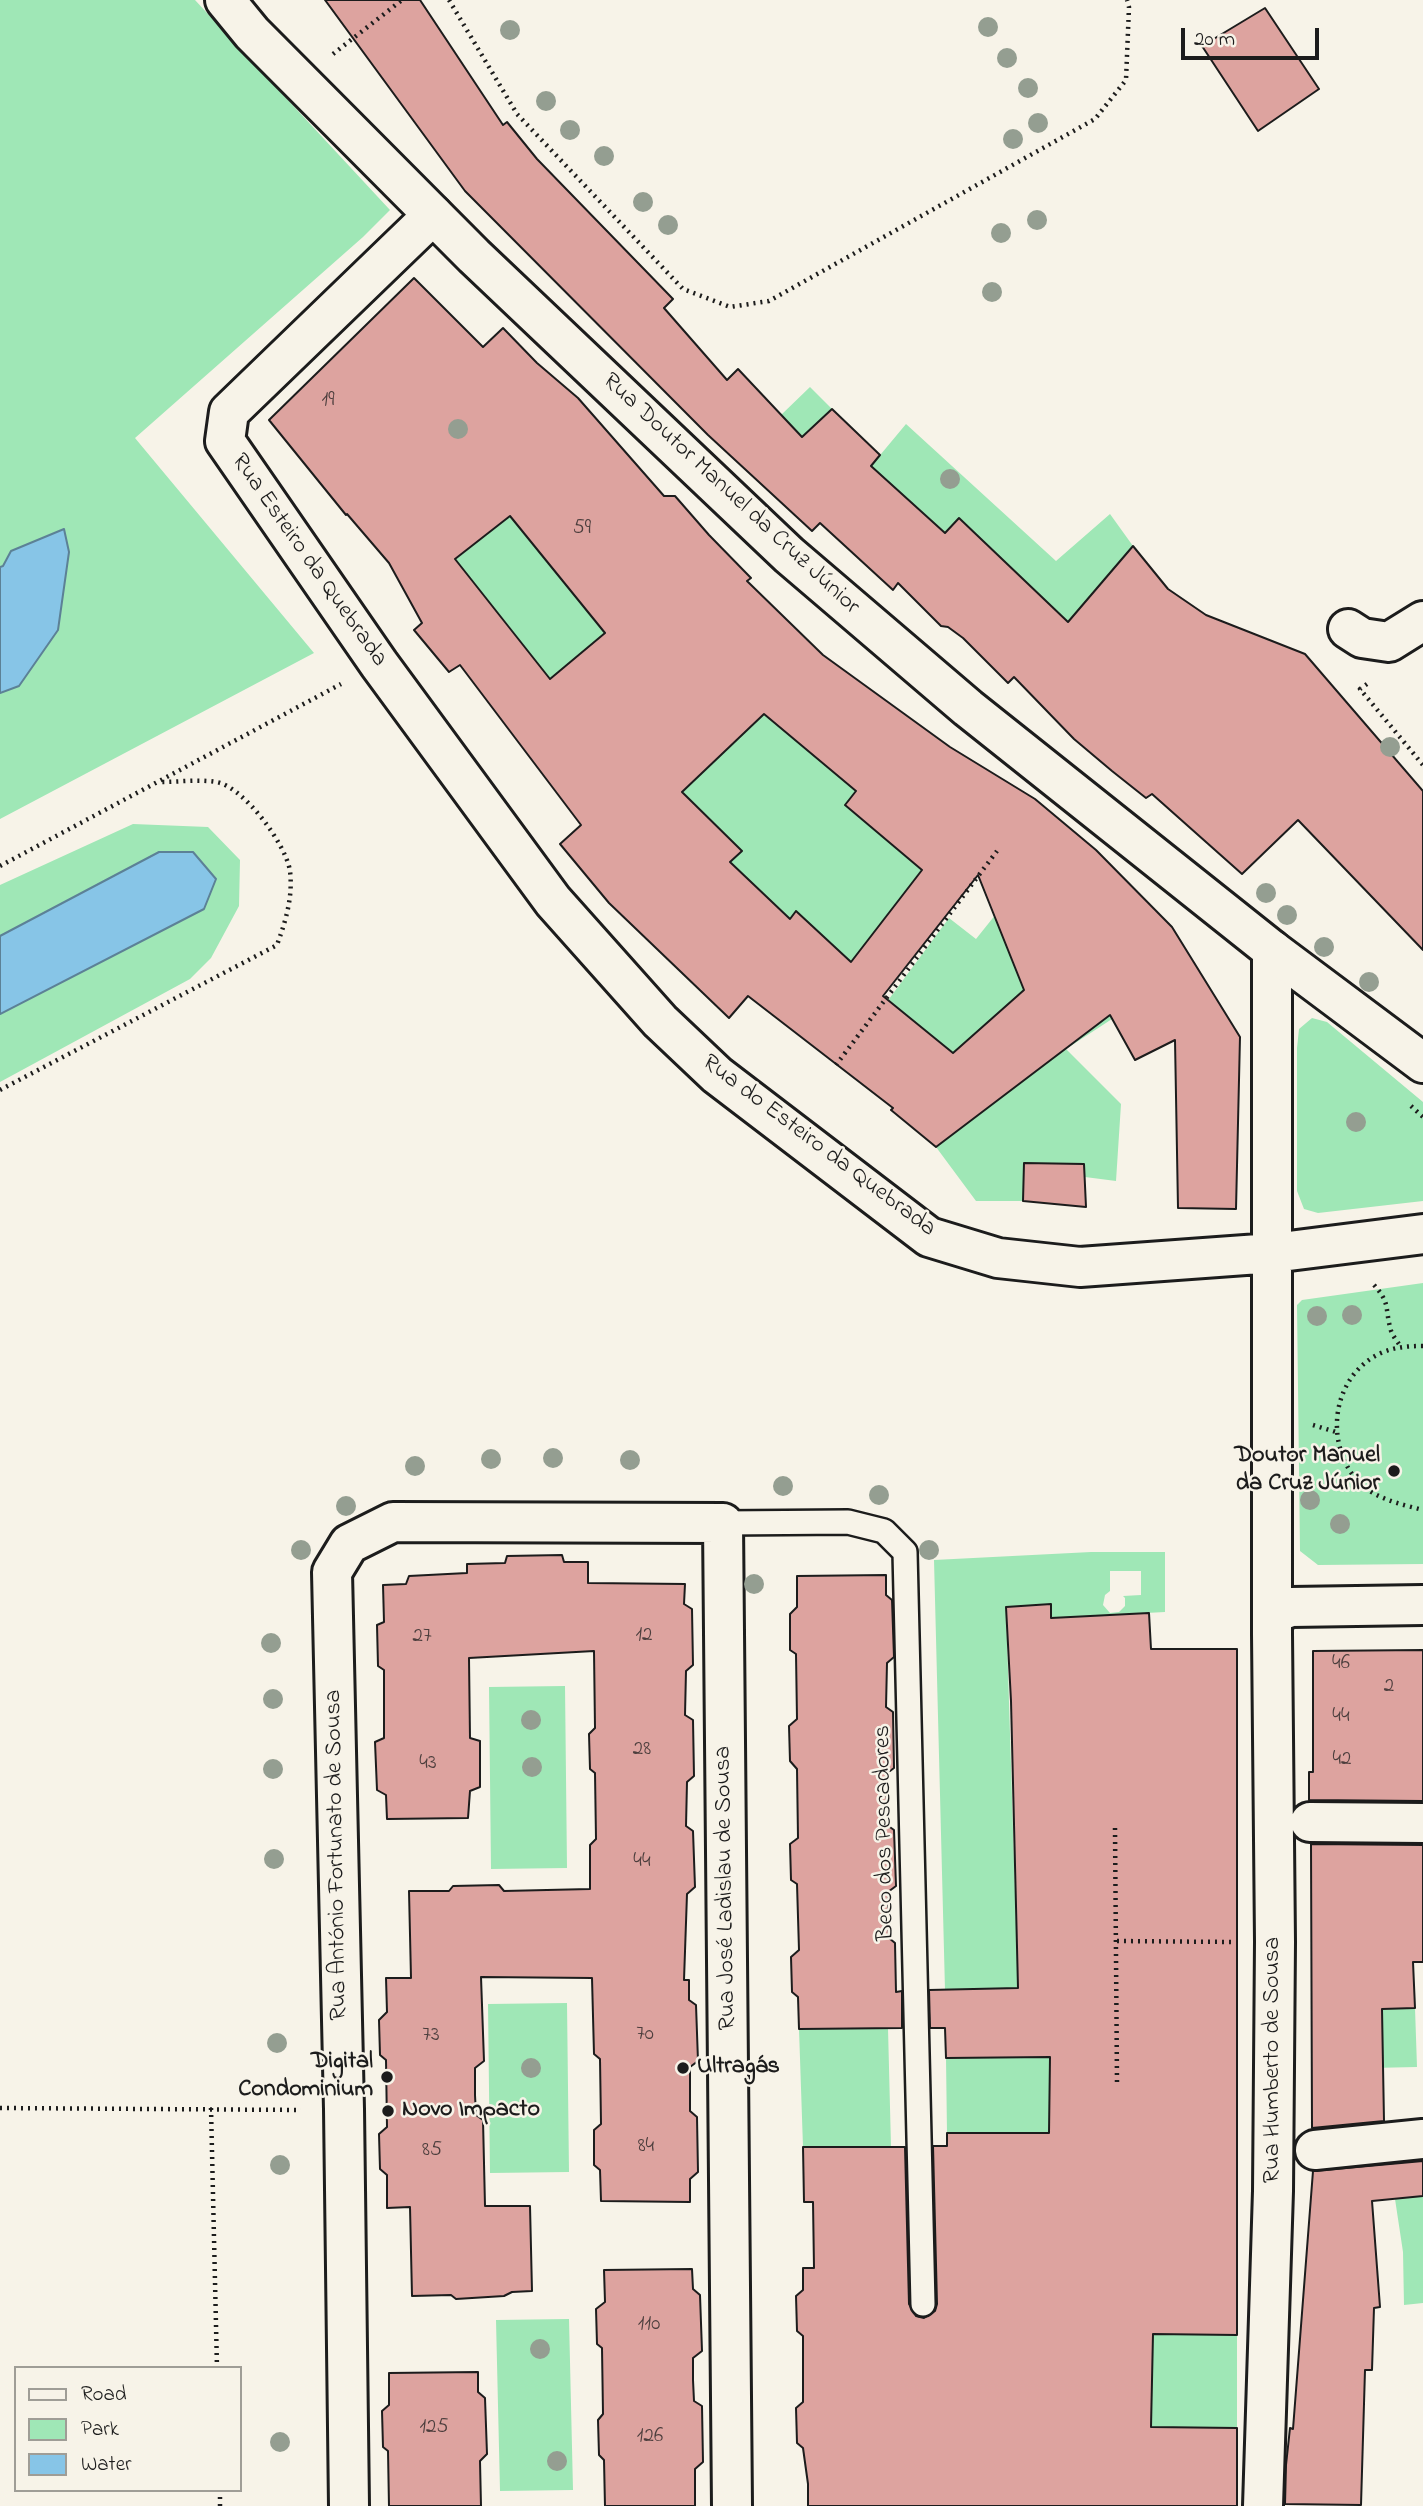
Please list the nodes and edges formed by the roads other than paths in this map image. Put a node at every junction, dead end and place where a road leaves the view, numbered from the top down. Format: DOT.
graph roads {
  1 [pos="225,0"];
  2 [pos="433,215"];
  3 [pos="1423,621"];
  4 [pos="1348,629"];
  5 [pos="528,866"];
  6 [pos="1272,950"];
  7 [pos="1423,1063"];
  8 [pos="1423,1234"];
  9 [pos="1273,1253"];
  10 [pos="723,1523"];
  11 [pos="1423,1605"];
  12 [pos="1272,1614"];
  13 [pos="1310,1822"];
  14 [pos="1423,1823"];
  15 [pos="1423,2139"];
  16 [pos="1315,2150"];
  17 [pos="923,2304"];
  18 [pos="349,2506"];
  19 [pos="732,2506"];
  20 [pos="1262,2506"];
  1 -- 2 [label="street, Rua Doutor Manuel da Cruz Júnior"];
  2 -- 5 [label="street, Rua Esteiro da Quebrada"];
  2 -- 6 [label="street, Rua Doutor Manuel da Cruz Júnior"];
  3 -- 4 [label="street"];
  5 -- 9 [label="street, Rua do Esteiro da Quebrada"];
  6 -- 7 [label="street, Rua Doutor Manuel da Cruz Júnior"];
  6 -- 9 [label="street"];
  8 -- 9 [label="street, Rua do Esteiro da Quebrada"];
  9 -- 12 [label="street, Rua Humberto de Sousa"];
  10 -- 17 [label="lane, Beco dos Pescadores"];
  10 -- 18 [label="street, Rua António Fortunato de Sousa"];
  10 -- 19 [label="street, Rua José Ladislau de Sousa"];
  11 -- 12 [label="street"];
  12 -- 20 [label="street, Rua Humberto de Sousa"];
  13 -- 14 [label="street"];
  15 -- 16 [label="street"];
}
